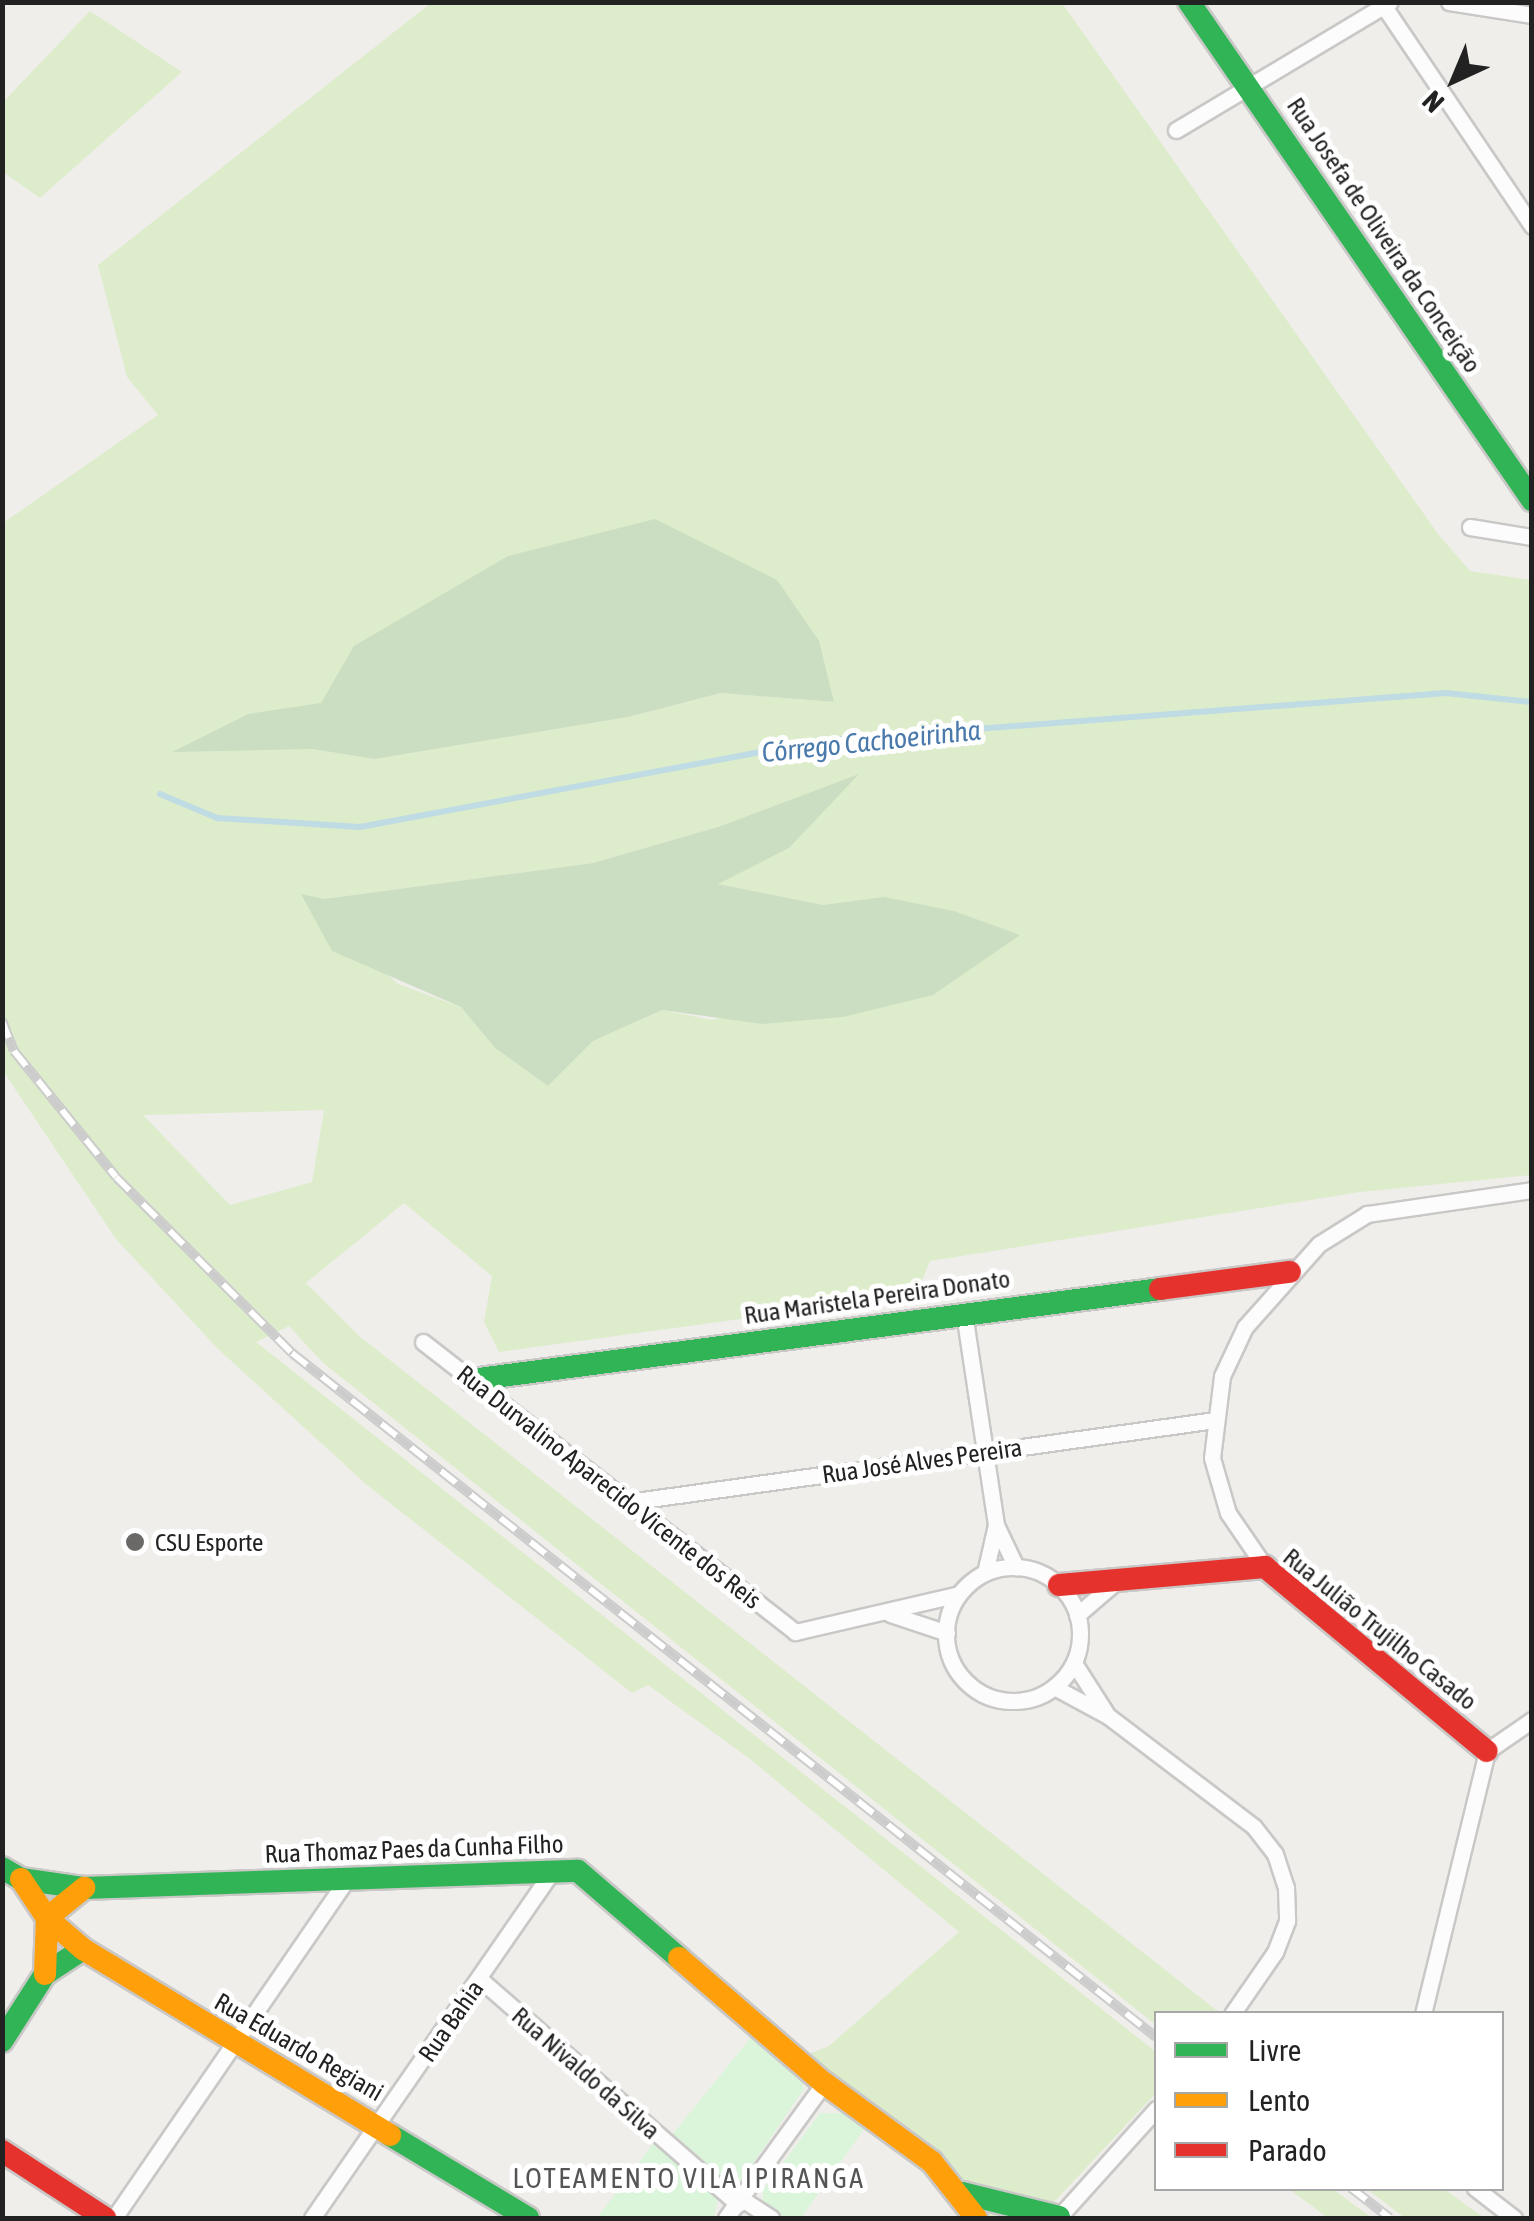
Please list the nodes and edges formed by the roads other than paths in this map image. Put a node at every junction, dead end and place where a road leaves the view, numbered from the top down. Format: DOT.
graph roads {
  1 [pos="1189,2"];
  2 [pos="1450,2"];
  3 [pos="1385,4"];
  4 [pos="1532,15"];
  5 [pos="1249,87"];
  6 [pos="1176,130"];
  7 [pos="1532,226"];
  8 [pos="1532,500"];
  9 [pos="1470,527"];
  10 [pos="1532,536"];
  11 [pos="1532,1190"];
  12 [pos="1290,1272"];
  13 [pos="964,1313"];
  14 [pos="423,1342"];
  15 [pos="471,1380"];
  16 [pos="1215,1420"];
  17 [pos="987,1452"];
  18 [pos="628,1502"];
  19 [pos="996,1525"];
  20 [pos="1016,1566"];
  21 [pos="1265,1567"];
  22 [pos="984,1573"];
  23 [pos="1059,1585"];
  24 [pos="1112,1586"];
  25 [pos="959,1594"];
  26 [pos="890,1614"];
  27 [pos="1078,1614"];
  28 [pos="946,1633"];
  29 [pos="1074,1663"];
  30 [pos="1054,1687"];
  31 [pos="1108,1716"];
  32 [pos="1532,1720"];
  33 [pos="1488,1751"];
  34 [pos="553,1870"];
  35 [pos="12,1874"];
  36 [pos="346,1880"];
  37 [pos="84,1888"];
  38 [pos="47,1918"];
  39 [pos="83,1949"];
  40 [pos="45,1974"];
  41 [pos="481,1980"];
  42 [pos="1234,2011"];
  43 [pos="1423,2011"];
  44 [pos="2,2040"];
  45 [pos="233,2041"];
  46 [pos="824,2083"];
  47 [pos="1154,2111"];
  48 [pos="377,2124"];
  49 [pos="2,2151"];
  50 [pos="1479,2191"];
  51 [pos="962,2194"];
  52 [pos="740,2201"];
  53 [pos="105,2218"];
  54 [pos="114,2218"];
  55 [pos="312,2218"];
  56 [pos="528,2218"];
  57 [pos="726,2218"];
  58 [pos="771,2218"];
  59 [pos="976,2218"];
  60 [pos="1058,2218"];
  61 [pos="1514,2218"];
  1 -- 5 [label="street, Rua Josefa de Oliveira da Conceição"];
  2 -- 4 [label="street"];
  3 -- 5 [label="street"];
  3 -- 7 [label="street"];
  5 -- 6 [label="street"];
  5 -- 8 [label="street, Rua Josefa de Oliveira da Conceição"];
  9 -- 10 [label="street"];
  11 -- 12 [label="street"];
  12 -- 13 [label="street, Rua Maristela Pereira Donato"];
  12 -- 16 [label="street"];
  13 -- 15 [label="street, Rua Maristela Pereira Donato"];
  13 -- 17 [label="street"];
  14 -- 15 [label="street, Rua Durvalino Aparecido Vicente dos Reis"];
  15 -- 18 [label="street, Rua Durvalino Aparecido Vicente dos Reis"];
  16 -- 17 [label="street, Rua José Alves Pereira"];
  16 -- 21 [label="street"];
  17 -- 18 [label="street, Rua José Alves Pereira"];
  17 -- 19 [label="street"];
  18 -- 26 [label="street, Rua Durvalino Aparecido Vicente dos Reis"];
  19 -- 20 [label="street"];
  19 -- 22 [label="street"];
  20 -- 22 [label="street"];
  20 -- 23 [label="street"];
  21 -- 24 [label="street, Rua Julião Trujilho Casado"];
  21 -- 33 [label="street, Rua Julião Trujilho Casado"];
  22 -- 25 [label="street"];
  23 -- 24 [label="street, Rua Julião Trujilho Casado"];
  23 -- 27 [label="street"];
  24 -- 27 [label="street"];
  25 -- 26 [label="street"];
  25 -- 28 [label="street"];
  26 -- 28 [label="street"];
  27 -- 29 [label="street"];
  28 -- 30 [label="street"];
  29 -- 30 [label="street"];
  29 -- 31 [label="street"];
  30 -- 31 [label="street"];
  31 -- 42 [label="street"];
  32 -- 33 [label="street"];
  33 -- 43 [label="street"];
  34 -- 36 [label="street, Rua Thomaz Paes da Cunha Filho"];
  34 -- 41 [label="street, Rua Bahia"];
  34 -- 46 [label="street, Rua Thomaz Paes da Cunha Filho"];
  35 -- 37 [label="street, Rua Thomaz Paes da Cunha Filho"];
  35 -- 38 [label="street, Rua Thomaz Paes da Cunha Filho"];
  36 -- 37 [label="street, Rua Thomaz Paes da Cunha Filho"];
  36 -- 45 [label="street"];
  37 -- 38 [label="street"];
  38 -- 39 [label="street, Rua Eduardo Regiani"];
  38 -- 40 [label="street"];
  39 -- 40 [label="street"];
  39 -- 45 [label="street, Rua Eduardo Regiani"];
  40 -- 44 [label="street"];
  41 -- 48 [label="street, Rua Bahia"];
  41 -- 52 [label="street, Rua Nivaldo da Silva"];
  45 -- 48 [label="street, Rua Eduardo Regiani"];
  45 -- 54 [label="street"];
  46 -- 51 [label="street, Rua Thomaz Paes da Cunha Filho"];
  46 -- 52 [label="street"];
  47 -- 60 [label="street"];
  48 -- 55 [label="street, Rua Bahia"];
  48 -- 56 [label="street, Rua Eduardo Regiani"];
  49 -- 53 [label="street"];
  50 -- 61 [label="street"];
  51 -- 59 [label="street, Rua Thomaz Paes da Cunha Filho"];
  51 -- 60 [label="street"];
  52 -- 57 [label="street"];
  52 -- 58 [label="street, Rua Nivaldo da Silva"];
}
